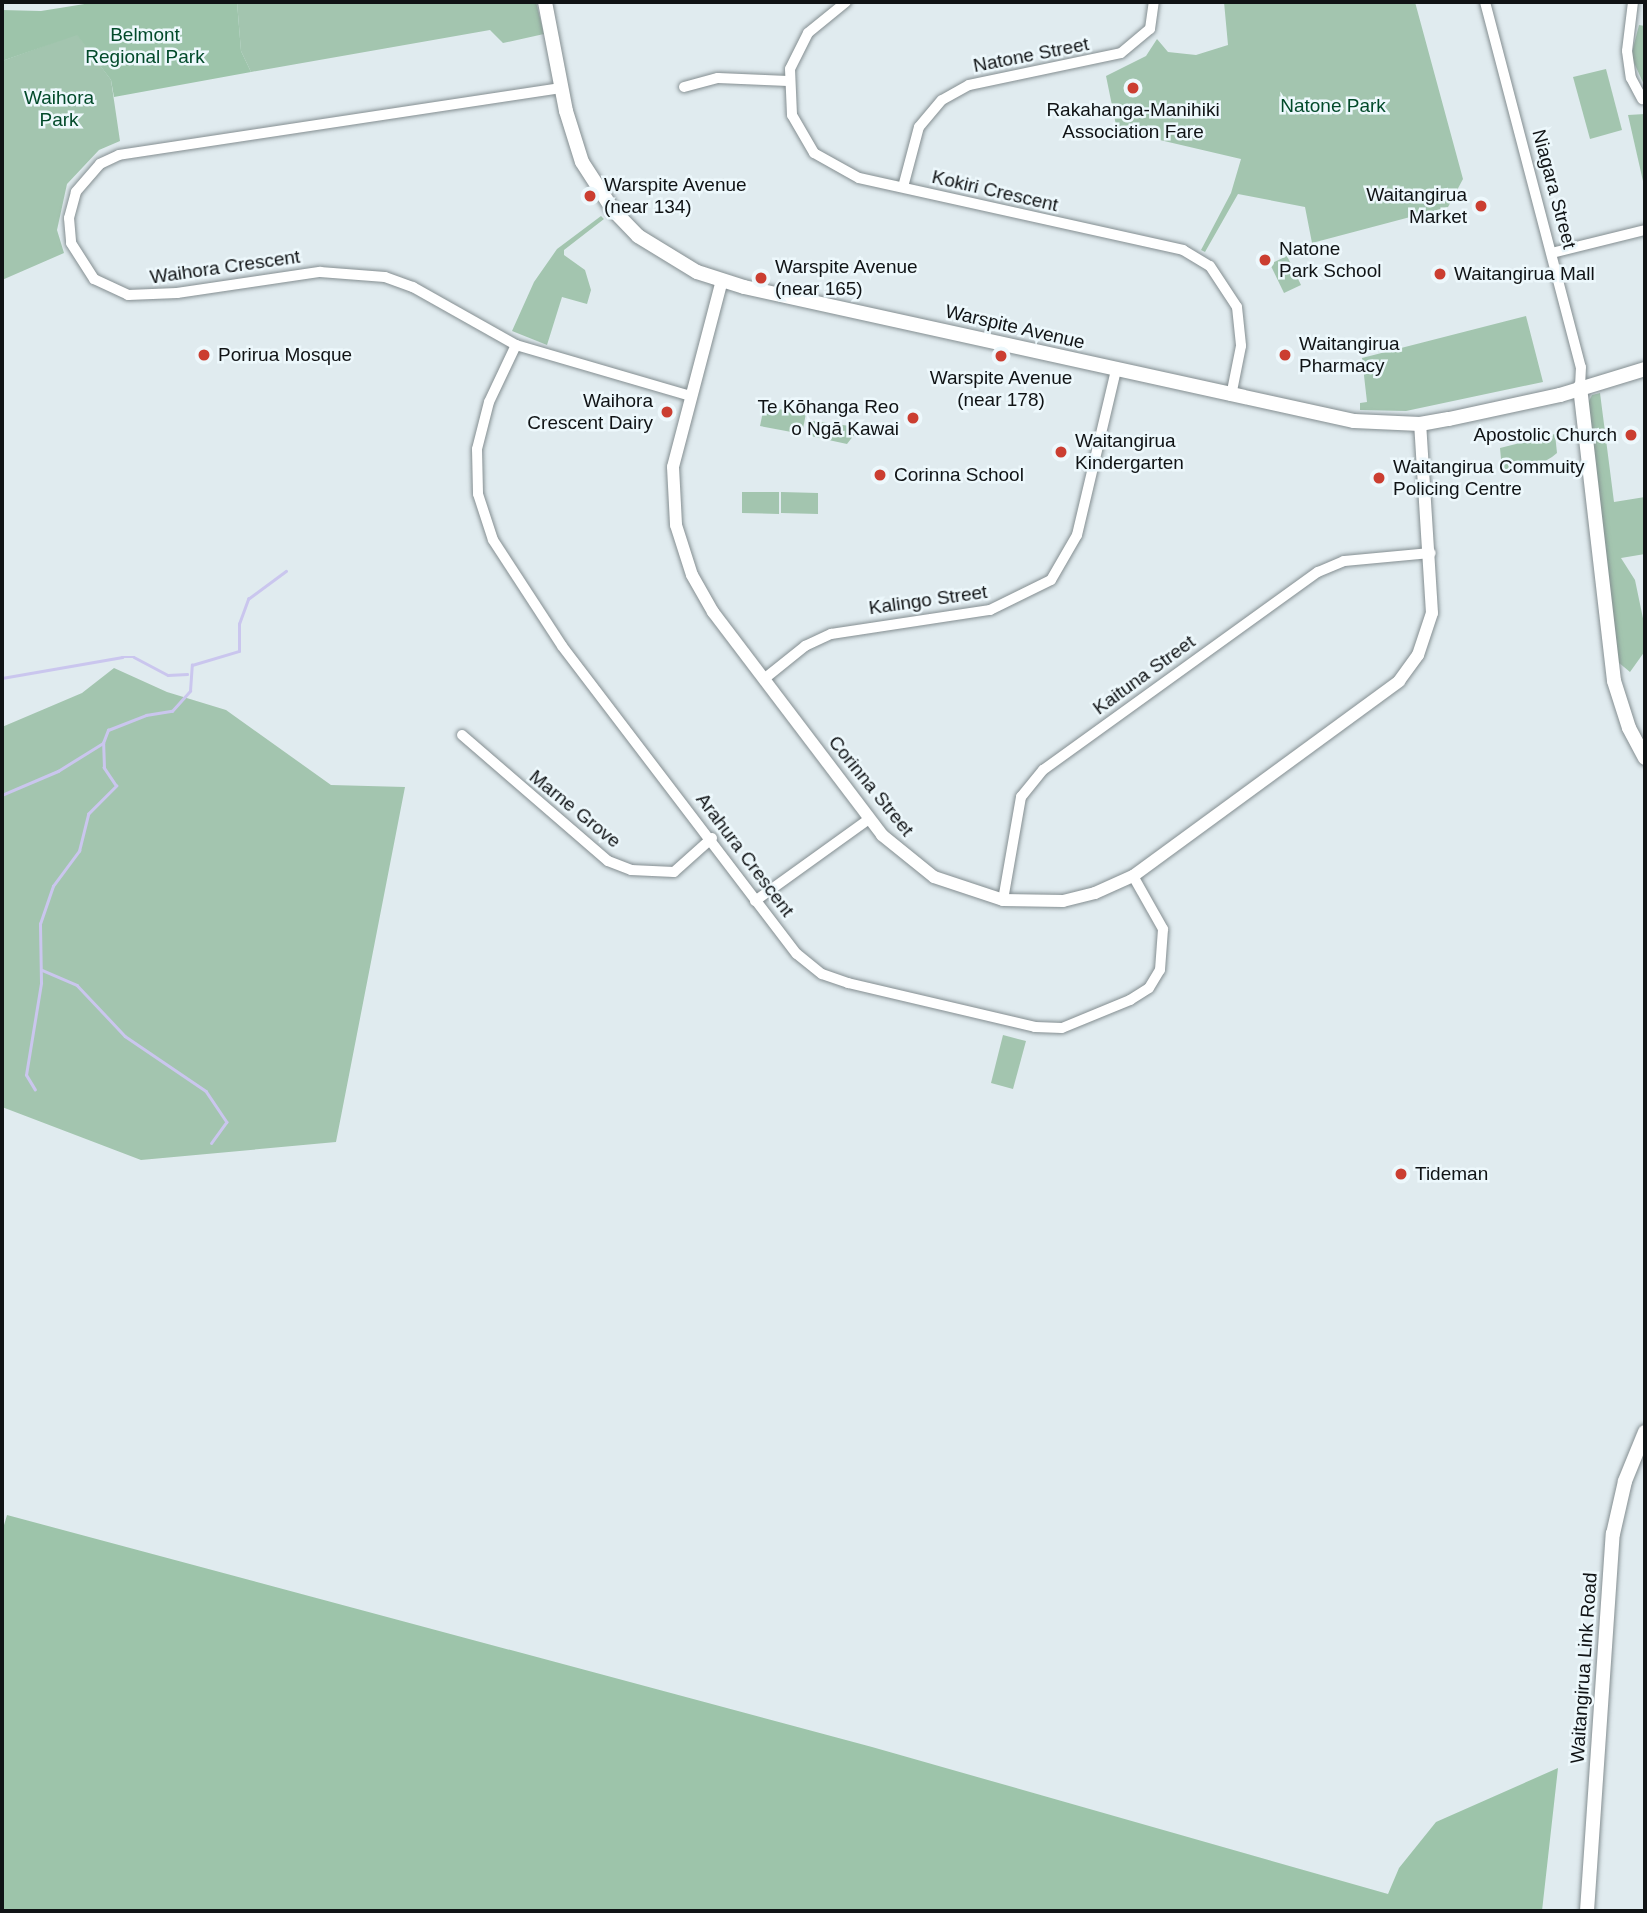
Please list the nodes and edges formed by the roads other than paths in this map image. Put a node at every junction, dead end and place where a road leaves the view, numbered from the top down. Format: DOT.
graph roads {
  1 [pos="545,2"];
  2 [pos="846,2"];
  3 [pos="1154,2"];
  4 [pos="1485,2"];
  5 [pos="1633,2"];
  6 [pos="788,81"];
  7 [pos="684,87"];
  8 [pos="561,88"];
  9 [pos="1642,99"];
  10 [pos="903,187"];
  11 [pos="1645,230"];
  12 [pos="1552,253"];
  13 [pos="722,280"];
  14 [pos="516,345"];
  15 [pos="1645,369"];
  16 [pos="1116,370"];
  17 [pos="1580,387"];
  18 [pos="690,396"];
  19 [pos="1231,396"];
  20 [pos="1420,424"];
  21 [pos="1431,553"];
  22 [pos="764,679"];
  23 [pos="462,735"];
  24 [pos="1645,758"];
  25 [pos="869,819"];
  26 [pos="712,838"];
  27 [pos="1133,876"];
  28 [pos="755,901"];
  29 [pos="1003,901"];
  30 [pos="1645,1432"];
  31 [pos="1587,1911"];
  1 -- 8 [label="main road, Warspite Avenue"];
  2 -- 6 [label="street, Kokiri Crescent"];
  3 -- 10 [label="street, Natone Street"];
  4 -- 12 [label="street, Niagara Street"];
  5 -- 9 [label="street"];
  6 -- 7 [label="street"];
  6 -- 10 [label="street, Kokiri Crescent"];
  8 -- 13 [label="main road, Warspite Avenue"];
  8 -- 14 [label="street, Waihora Crescent"];
  10 -- 19 [label="street, Kokiri Crescent"];
  11 -- 12 [label="street"];
  12 -- 17 [label="street, Niagara Street"];
  13 -- 16 [label="main road, Warspite Avenue"];
  13 -- 18 [label="street, Corinna Street"];
  14 -- 18 [label="street, Waihora Crescent"];
  14 -- 26 [label="street, Arahura Crescent"];
  15 -- 17 [label="main road, Warspite Avenue"];
  16 -- 19 [label="main road, Warspite Avenue"];
  16 -- 22 [label="street, Kalingo Street"];
  17 -- 20 [label="main road, Warspite Avenue"];
  17 -- 24 [label="main road"];
  18 -- 22 [label="street, Corinna Street"];
  19 -- 20 [label="main road, Warspite Avenue"];
  20 -- 21 [label="street, Corinna Street"];
  21 -- 27 [label="street, Corinna Street"];
  21 -- 29 [label="street, Kaituna Street"];
  22 -- 25 [label="street, Corinna Street"];
  23 -- 26 [label="street, Marne Grove"];
  25 -- 28 [label="street"];
  25 -- 29 [label="street, Corinna Street"];
  26 -- 28 [label="street, Arahura Crescent"];
  27 -- 28 [label="street, Arahura Crescent"];
  27 -- 29 [label="street, Corinna Street"];
  30 -- 31 [label="main road, Waitangirua Link Road"];
}
